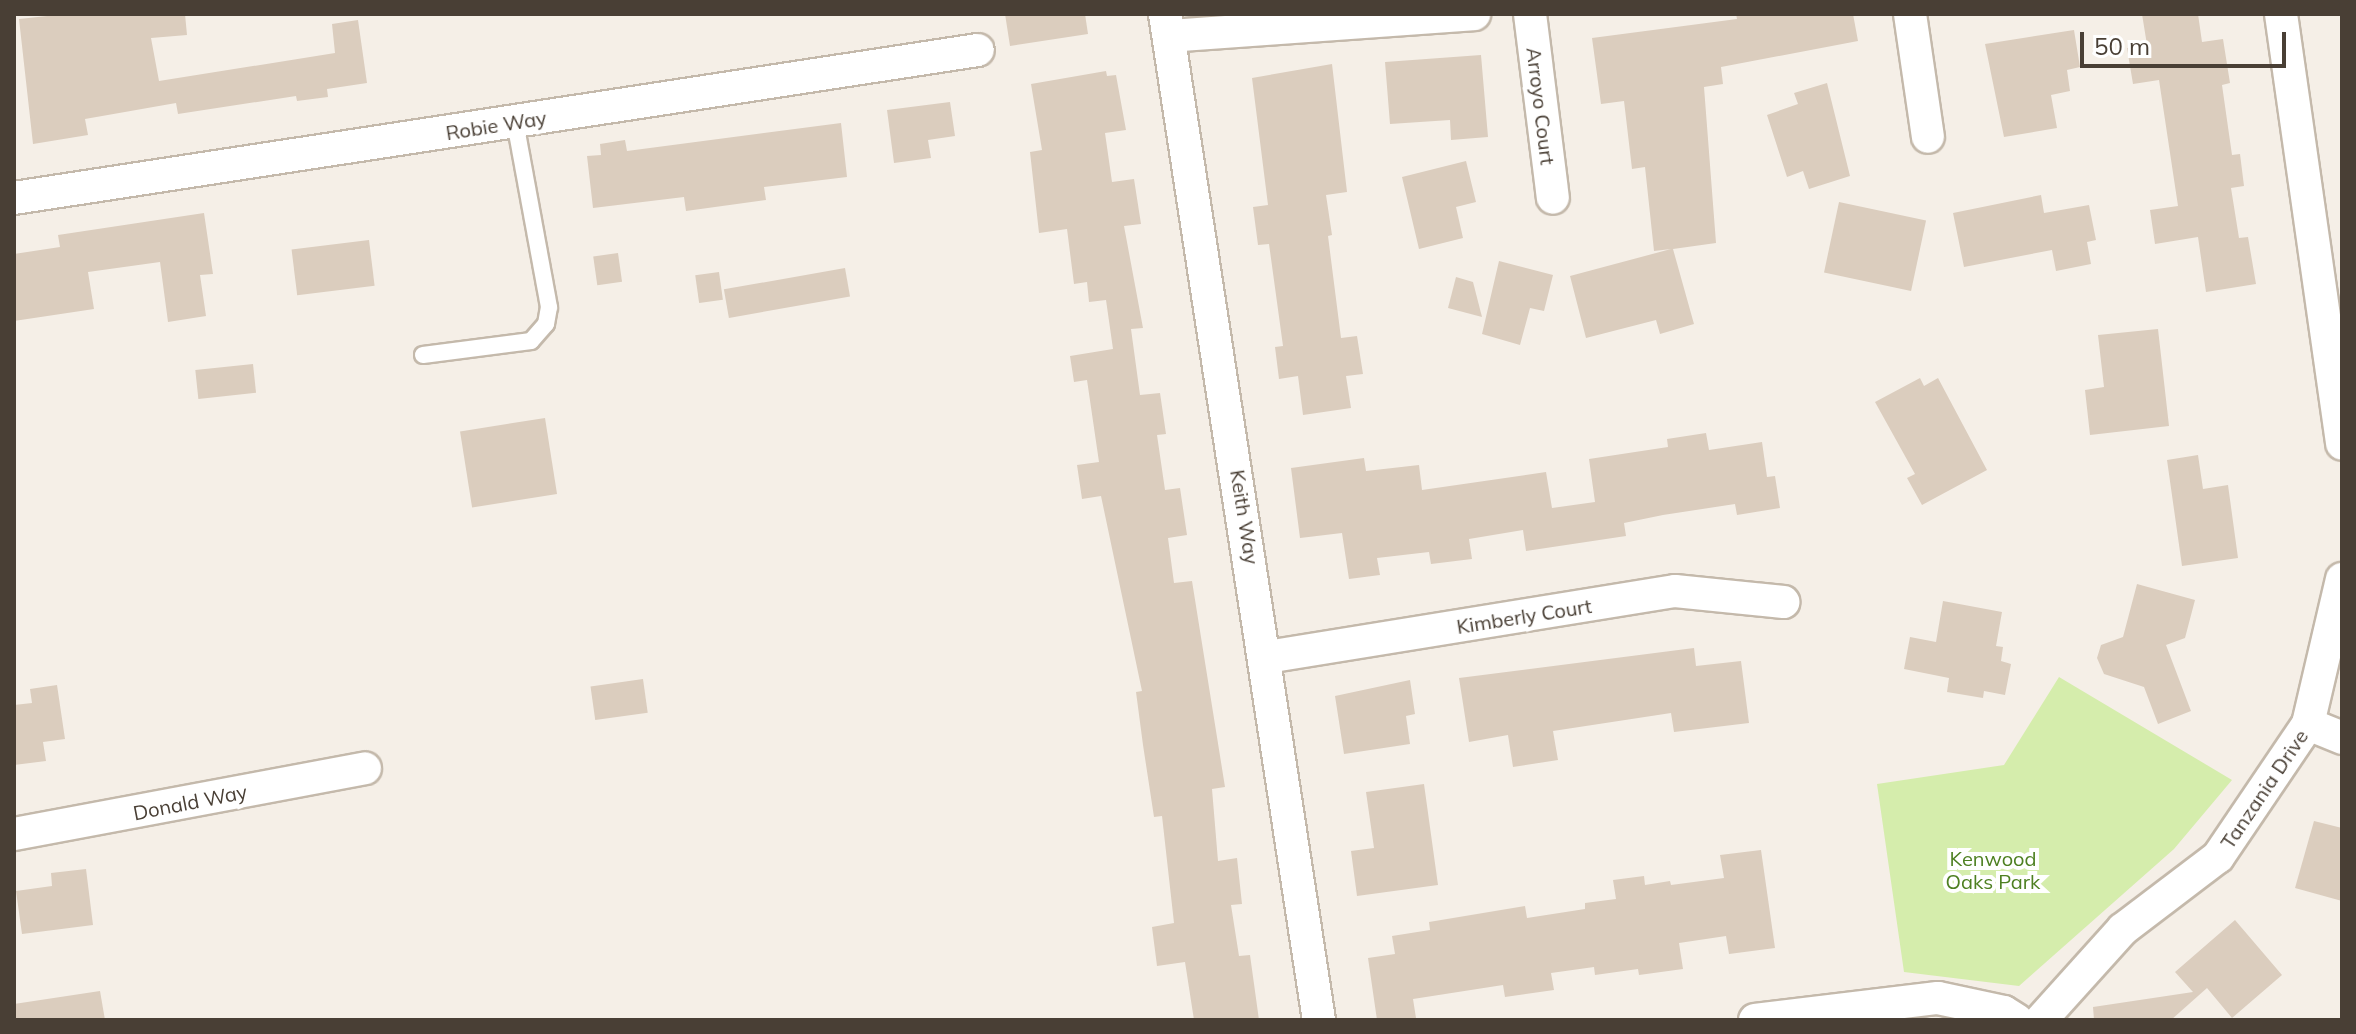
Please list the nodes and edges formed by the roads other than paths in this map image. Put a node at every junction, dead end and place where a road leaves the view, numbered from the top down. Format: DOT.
graph roads {
  1 [pos="1474,14"];
  2 [pos="1530,14"];
  3 [pos="1910,14"];
  4 [pos="2281,14"];
  5 [pos="1167,25"];
  6 [pos="978,50"];
  7 [pos="515,122"];
  8 [pos="1928,137"];
  9 [pos="14,198"];
  10 [pos="1553,198"];
  11 [pos="423,355"];
  12 [pos="2342,444"];
  13 [pos="2342,579"];
  14 [pos="1783,602"];
  15 [pos="1267,657"];
  16 [pos="2308,724"];
  17 [pos="2342,738"];
  18 [pos="365,768"];
  19 [pos="14,834"];
  20 [pos="1319,1020"];
  21 [pos="1755,1020"];
  22 [pos="2017,1020"];
  23 [pos="2041,1020"];
  1 -- 5 [label="street"];
  2 -- 10 [label="street, Arroyo Court"];
  3 -- 8 [label="street"];
  4 -- 12 [label="street"];
  5 -- 15 [label="street, Keith Way"];
  6 -- 7 [label="street, Robie Way"];
  7 -- 9 [label="street, Robie Way"];
  7 -- 11 [label="lane"];
  13 -- 16 [label="street, Tanzania Drive"];
  14 -- 15 [label="street, Kimberly Court"];
  15 -- 20 [label="street, Keith Way"];
  16 -- 17 [label="street"];
  16 -- 23 [label="street, Tanzania Drive"];
  18 -- 19 [label="street, Donald Way"];
  21 -- 22 [label="street"];
}
